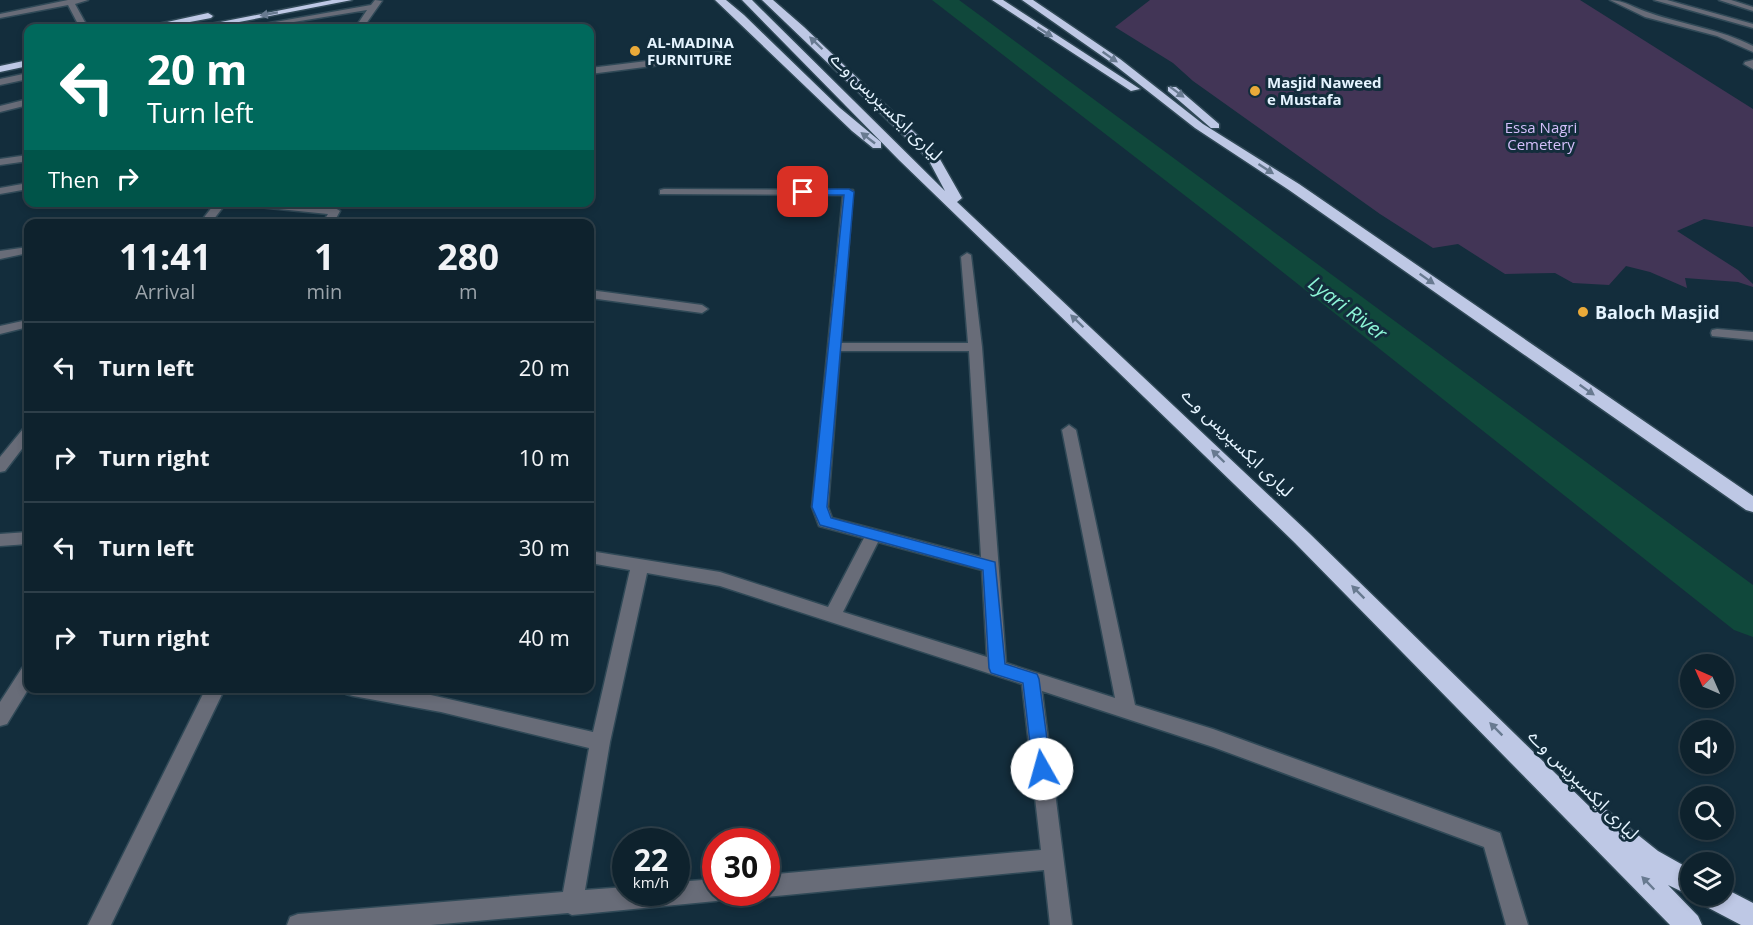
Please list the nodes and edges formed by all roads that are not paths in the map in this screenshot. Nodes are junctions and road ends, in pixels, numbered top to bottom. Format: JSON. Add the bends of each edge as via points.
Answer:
{"nodes":[{"id":1,"x":84,"y":0,"type":"edge"},
{"id":2,"x":289,"y":0,"type":"edge"},
{"id":3,"x":347,"y":0,"type":"edge"},
{"id":4,"x":720,"y":0,"type":"edge"},
{"id":5,"x":747,"y":0,"type":"edge"},
{"id":6,"x":767,"y":0,"type":"edge"},
{"id":7,"x":997,"y":0,"type":"edge"},
{"id":8,"x":1027,"y":0,"type":"edge"},
{"id":9,"x":1042,"y":0,"type":"edge"},
{"id":10,"x":1614,"y":0,"type":"edge"},
{"id":11,"x":1658,"y":0,"type":"edge"},
{"id":12,"x":1723,"y":0,"type":"edge"},
{"id":13,"x":72,"y":1,"type":"edge"},
{"id":14,"x":376,"y":4,"type":"edge"},
{"id":15,"x":1753,"y":9,"type":"edge"},
{"id":16,"x":0,"y":16,"type":"edge"},
{"id":17,"x":82,"y":24,"type":"dead end"},
{"id":18,"x":166,"y":24,"type":"edge"},
{"id":19,"x":217,"y":24,"type":"edge"},
{"id":20,"x":267,"y":24,"type":"edge"},
{"id":21,"x":362,"y":24,"type":"edge"},
{"id":22,"x":1753,"y":26,"type":"edge"},
{"id":23,"x":1753,"y":49,"type":"edge"},
{"id":24,"x":24,"y":53,"type":"edge"},
{"id":25,"x":1129,"y":55,"type":"dead end"},
{"id":26,"x":720,"y":56,"type":"dead end"},
{"id":27,"x":0,"y":58,"type":"edge"},
{"id":28,"x":24,"y":64,"type":"edge"},
{"id":29,"x":0,"y":69,"type":"edge"},
{"id":30,"x":594,"y":71,"type":"edge"},
{"id":31,"x":24,"y":77,"type":"edge"},
{"id":32,"x":1162,"y":81,"type":"dead end"},
{"id":33,"x":0,"y":82,"type":"edge"},
{"id":34,"x":24,"y":103,"type":"edge"},
{"id":35,"x":0,"y":109,"type":"edge"},
{"id":36,"x":1199,"y":126,"type":"junction"},
{"id":37,"x":1240,"y":151,"type":"junction"},
{"id":38,"x":24,"y":159,"type":"edge"},
{"id":39,"x":0,"y":162,"type":"edge"},
{"id":40,"x":24,"y":187,"type":"edge"},
{"id":41,"x":0,"y":191,"type":"edge"},
{"id":42,"x":664,"y":192,"type":"dead end"},
{"id":43,"x":218,"y":207,"type":"edge"},
{"id":44,"x":292,"y":207,"type":"edge"},
{"id":45,"x":964,"y":212,"type":"junction"},
{"id":46,"x":208,"y":219,"type":"edge"},
{"id":47,"x":330,"y":219,"type":"edge"},
{"id":48,"x":24,"y":251,"type":"edge"},
{"id":49,"x":0,"y":255,"type":"edge"},
{"id":50,"x":967,"y":257,"type":"dead end"},
{"id":51,"x":594,"y":295,"type":"edge"},
{"id":52,"x":702,"y":309,"type":"dead end"},
{"id":53,"x":24,"y":325,"type":"edge"},
{"id":54,"x":0,"y":330,"type":"edge"},
{"id":55,"x":1717,"y":333,"type":"dead end"},
{"id":56,"x":1753,"y":336,"type":"edge"},
{"id":57,"x":834,"y":347,"type":"junction"},
{"id":58,"x":975,"y":347,"type":"junction"},
{"id":59,"x":1069,"y":430,"type":"dead end"},
{"id":60,"x":24,"y":437,"type":"edge"},
{"id":61,"x":0,"y":467,"type":"edge"},
{"id":62,"x":1753,"y":505,"type":"edge"},
{"id":63,"x":874,"y":535,"type":"junction"},
{"id":64,"x":24,"y":538,"type":"edge"},
{"id":65,"x":0,"y":540,"type":"edge"},
{"id":66,"x":594,"y":558,"type":"edge"},
{"id":67,"x":640,"y":565,"type":"junction"},
{"id":68,"x":990,"y":566,"type":"junction"},
{"id":69,"x":833,"y":615,"type":"junction"},
{"id":70,"x":997,"y":668,"type":"junction"},
{"id":71,"x":1031,"y":679,"type":"junction"},
{"id":72,"x":24,"y":680,"type":"edge"},
{"id":73,"x":214,"y":693,"type":"edge"},
{"id":74,"x":380,"y":693,"type":"edge"},
{"id":75,"x":1127,"y":710,"type":"junction"},
{"id":76,"x":0,"y":718,"type":"edge"},
{"id":77,"x":600,"y":742,"type":"junction"},
{"id":78,"x":1538,"y":771,"type":"junction"},
{"id":79,"x":1053,"y":859,"type":"junction"},
{"id":80,"x":1680,"y":877,"type":"edge"},
{"id":81,"x":780,"y":885,"type":"edge"},
{"id":82,"x":702,"y":891,"type":"edge"},
{"id":83,"x":572,"y":904,"type":"junction"},
{"id":84,"x":1733,"y":906,"type":"edge"},
{"id":85,"x":1753,"y":916,"type":"edge"},
{"id":86,"x":99,"y":925,"type":"edge"},
{"id":87,"x":298,"y":925,"type":"edge"},
{"id":88,"x":1061,"y":925,"type":"edge"},
{"id":89,"x":1517,"y":925,"type":"edge"},
{"id":90,"x":1689,"y":925,"type":"edge"}],
"edges":[{"from":1,"to":13,"type":"street"},
{"from":2,"to":18,"type":"highway"},
{"from":3,"to":19,"type":"highway","one_way":true},
{"from":45,"to":4,"type":"highway","one_way":true,"via":[[844,120]]},
{"from":5,"to":45,"type":"highway","name":"لیاری ایکسپریس وے","via":[[858,113]]},
{"from":45,"to":6,"type":"highway","one_way":true,"via":[[933,157]]},
{"from":7,"to":36,"type":"highway","one_way":true,"via":[[1154,102]]},
{"from":8,"to":36,"type":"highway","one_way":true,"via":[[1116,61]]},
{"from":9,"to":25,"type":"highway"},
{"from":10,"to":23,"type":"street","via":[[1632,10]]},
{"from":11,"to":22,"type":"street"},
{"from":12,"to":15,"type":"street"},
{"from":13,"to":16,"type":"street"},
{"from":13,"to":17,"type":"street"},
{"from":14,"to":20,"type":"street"},
{"from":14,"to":21,"type":"street"},
{"from":24,"to":27,"type":"highway"},
{"from":26,"to":30,"type":"street"},
{"from":28,"to":29,"type":"highway"},
{"from":31,"to":33,"type":"street"},
{"from":32,"to":37,"type":"highway","one_way":true,"via":[[1196,107]]},
{"from":34,"to":35,"type":"street"},
{"from":36,"to":37,"type":"highway"},
{"from":37,"to":62,"type":"highway","one_way":true},
{"from":38,"to":39,"type":"street"},
{"from":40,"to":41,"type":"street"},
{"from":42,"to":57,"type":"street","via":[[849,192]]},
{"from":43,"to":46,"type":"street"},
{"from":44,"to":47,"type":"street","via":[[335,211]]},
{"from":78,"to":45,"type":"highway","name":"لیاری ایکسپریس وے","one_way":true},
{"from":48,"to":49,"type":"street"},
{"from":50,"to":58,"type":"street"},
{"from":51,"to":52,"type":"street"},
{"from":53,"to":54,"type":"street"},
{"from":55,"to":56,"type":"street"},
{"from":57,"to":58,"type":"street"},
{"from":57,"to":63,"type":"street","via":[[820,507],[825,522]]},
{"from":58,"to":68,"type":"street"},
{"from":59,"to":75,"type":"street"},
{"from":60,"to":61,"type":"street"},
{"from":63,"to":68,"type":"street"},
{"from":63,"to":69,"type":"street"},
{"from":64,"to":65,"type":"street"},
{"from":66,"to":67,"type":"street"},
{"from":67,"to":69,"type":"street","via":[[720,579]]},
{"from":67,"to":77,"type":"street"},
{"from":68,"to":70,"type":"street"},
{"from":69,"to":70,"type":"street"},
{"from":70,"to":71,"type":"street"},
{"from":71,"to":75,"type":"street"},
{"from":71,"to":79,"type":"street"},
{"from":72,"to":76,"type":"street"},
{"from":73,"to":86,"type":"street"},
{"from":74,"to":77,"type":"street"},
{"from":75,"to":89,"type":"street","via":[[1493,840]]},
{"from":77,"to":83,"type":"street"},
{"from":78,"to":80,"type":"highway","via":[[1649,860]]},
{"from":90,"to":78,"type":"highway","name":"لیاری ایکسپریس وے","one_way":true},
{"from":79,"to":81,"type":"street"},
{"from":79,"to":88,"type":"street"},
{"from":82,"to":83,"type":"street"},
{"from":83,"to":87,"type":"street"},
{"from":84,"to":85,"type":"highway"}]}
